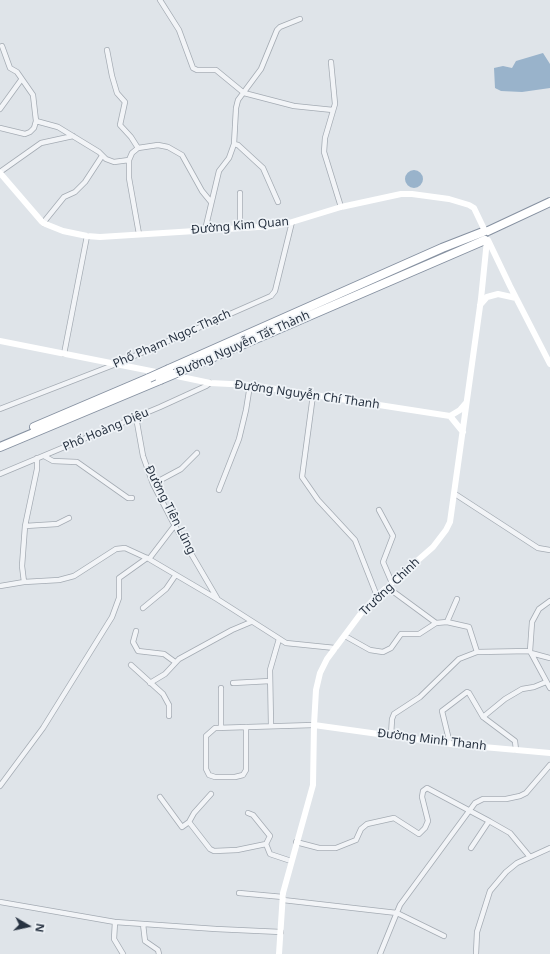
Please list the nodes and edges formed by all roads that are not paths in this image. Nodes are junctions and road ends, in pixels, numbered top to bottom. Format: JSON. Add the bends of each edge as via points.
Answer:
{"nodes":[{"id":1,"x":160,"y":0,"type":"edge"},
{"id":2,"x":300,"y":19,"type":"dead end"},
{"id":3,"x":2,"y":46,"type":"dead end"},
{"id":4,"x":107,"y":50,"type":"dead end"},
{"id":5,"x":331,"y":62,"type":"dead end"},
{"id":6,"x":21,"y":80,"type":"junction"},
{"id":7,"x":244,"y":93,"type":"junction"},
{"id":8,"x":0,"y":109,"type":"edge"},
{"id":9,"x":333,"y":110,"type":"junction"},
{"id":10,"x":36,"y":121,"type":"junction"},
{"id":11,"x":0,"y":128,"type":"edge"},
{"id":12,"x":73,"y":136,"type":"junction"},
{"id":13,"x":234,"y":144,"type":"junction"},
{"id":14,"x":138,"y":148,"type":"junction"},
{"id":15,"x":102,"y":156,"type":"junction"},
{"id":16,"x":129,"y":160,"type":"junction"},
{"id":17,"x":0,"y":172,"type":"edge"},
{"id":18,"x":240,"y":193,"type":"dead end"},
{"id":19,"x":210,"y":202,"type":"junction"},
{"id":20,"x":278,"y":202,"type":"dead end"},
{"id":21,"x":550,"y":202,"type":"edge"},
{"id":22,"x":341,"y":207,"type":"junction"},
{"id":23,"x":292,"y":222,"type":"junction"},
{"id":24,"x":43,"y":223,"type":"junction"},
{"id":25,"x":240,"y":228,"type":"junction"},
{"id":26,"x":205,"y":230,"type":"junction"},
{"id":27,"x":139,"y":234,"type":"junction"},
{"id":28,"x":87,"y":236,"type":"junction"},
{"id":29,"x":486,"y":236,"type":"junction"},
{"id":30,"x":516,"y":298,"type":"junction"},
{"id":31,"x":480,"y":305,"type":"junction"},
{"id":32,"x":0,"y":341,"type":"edge"},
{"id":33,"x":64,"y":354,"type":"junction"},
{"id":34,"x":548,"y":356,"type":"edge"},
{"id":35,"x":116,"y":364,"type":"junction"},
{"id":36,"x":550,"y":364,"type":"edge"},
{"id":37,"x":210,"y":382,"type":"junction"},
{"id":38,"x":250,"y":385,"type":"junction"},
{"id":39,"x":313,"y":396,"type":"junction"},
{"id":40,"x":467,"y":401,"type":"junction"},
{"id":41,"x":0,"y":410,"type":"edge"},
{"id":42,"x":450,"y":416,"type":"junction"},
{"id":43,"x":136,"y":417,"type":"junction"},
{"id":44,"x":463,"y":432,"type":"junction"},
{"id":45,"x":0,"y":441,"type":"edge"},
{"id":46,"x":0,"y":447,"type":"edge"},
{"id":47,"x":197,"y":452,"type":"dead end"},
{"id":48,"x":44,"y":456,"type":"junction"},
{"id":49,"x":37,"y":458,"type":"junction"},
{"id":50,"x":0,"y":474,"type":"edge"},
{"id":51,"x":153,"y":484,"type":"junction"},
{"id":52,"x":219,"y":490,"type":"dead end"},
{"id":53,"x":455,"y":494,"type":"junction"},
{"id":54,"x":132,"y":498,"type":"dead end"},
{"id":55,"x":380,"y":510,"type":"dead end"},
{"id":56,"x":69,"y":518,"type":"dead end"},
{"id":57,"x":175,"y":525,"type":"junction"},
{"id":58,"x":25,"y":526,"type":"junction"},
{"id":59,"x":550,"y":550,"type":"edge"},
{"id":60,"x":148,"y":559,"type":"junction"},
{"id":61,"x":176,"y":576,"type":"junction"},
{"id":62,"x":24,"y":582,"type":"junction"},
{"id":63,"x":390,"y":585,"type":"junction"},
{"id":64,"x":0,"y":586,"type":"edge"},
{"id":65,"x":377,"y":596,"type":"junction"},
{"id":66,"x":217,"y":599,"type":"junction"},
{"id":67,"x":457,"y":599,"type":"dead end"},
{"id":68,"x":550,"y":601,"type":"edge"},
{"id":69,"x":143,"y":608,"type":"dead end"},
{"id":70,"x":251,"y":622,"type":"junction"},
{"id":71,"x":447,"y":622,"type":"junction"},
{"id":72,"x":436,"y":623,"type":"junction"},
{"id":73,"x":136,"y":631,"type":"dead end"},
{"id":74,"x":345,"y":636,"type":"junction"},
{"id":75,"x":279,"y":639,"type":"junction"},
{"id":76,"x":335,"y":648,"type":"junction"},
{"id":77,"x":478,"y":652,"type":"junction"},
{"id":78,"x":530,"y":652,"type":"junction"},
{"id":79,"x":550,"y":658,"type":"edge"},
{"id":80,"x":176,"y":662,"type":"junction"},
{"id":81,"x":131,"y":665,"type":"dead end"},
{"id":82,"x":270,"y":681,"type":"junction"},
{"id":83,"x":150,"y":682,"type":"junction"},
{"id":84,"x":546,"y":682,"type":"junction"},
{"id":85,"x":233,"y":683,"type":"dead end"},
{"id":86,"x":221,"y":688,"type":"dead end"},
{"id":87,"x":550,"y":688,"type":"edge"},
{"id":88,"x":169,"y":716,"type":"dead end"},
{"id":89,"x":483,"y":717,"type":"junction"},
{"id":90,"x":314,"y":725,"type":"junction"},
{"id":91,"x":271,"y":726,"type":"junction"},
{"id":92,"x":246,"y":727,"type":"junction"},
{"id":93,"x":221,"y":728,"type":"junction"},
{"id":94,"x":391,"y":735,"type":"junction"},
{"id":95,"x":450,"y":744,"type":"junction"},
{"id":96,"x":516,"y":750,"type":"junction"},
{"id":97,"x":550,"y":753,"type":"edge"},
{"id":98,"x":550,"y":765,"type":"edge"},
{"id":99,"x":0,"y":786,"type":"edge"},
{"id":100,"x":211,"y":794,"type":"dead end"},
{"id":101,"x":160,"y":797,"type":"dead end"},
{"id":102,"x":469,"y":810,"type":"junction"},
{"id":103,"x":248,"y":813,"type":"dead end"},
{"id":104,"x":489,"y":821,"type":"junction"},
{"id":105,"x":189,"y":822,"type":"junction"},
{"id":106,"x":296,"y":842,"type":"junction"},
{"id":107,"x":266,"y":844,"type":"junction"},
{"id":108,"x":471,"y":848,"type":"dead end"},
{"id":109,"x":550,"y":848,"type":"edge"},
{"id":110,"x":530,"y":857,"type":"junction"},
{"id":111,"x":291,"y":861,"type":"junction"},
{"id":112,"x":239,"y":893,"type":"dead end"},
{"id":113,"x":283,"y":899,"type":"junction"},
{"id":114,"x":0,"y":902,"type":"edge"},
{"id":115,"x":397,"y":913,"type":"junction"},
{"id":116,"x":115,"y":922,"type":"junction"},
{"id":117,"x":143,"y":924,"type":"junction"},
{"id":118,"x":281,"y":932,"type":"junction"},
{"id":119,"x":444,"y":936,"type":"dead end"},
{"id":120,"x":123,"y":954,"type":"edge"},
{"id":121,"x":159,"y":954,"type":"edge"},
{"id":122,"x":279,"y":954,"type":"edge"},
{"id":123,"x":380,"y":954,"type":"edge"},
{"id":124,"x":476,"y":954,"type":"edge"}],
"edges":[{"from":1,"to":7,"type":"street","via":[[179,30],[193,68],[216,70]]},
{"from":2,"to":7,"type":"street","via":[[277,30],[261,69]]},
{"from":3,"to":6,"type":"street","via":[[8,66],[17,72]]},
{"from":4,"to":14,"type":"street","via":[[117,93],[125,102],[120,125],[132,137]]},
{"from":5,"to":9,"type":"street","via":[[335,96]]},
{"from":6,"to":8,"type":"street"},
{"from":6,"to":10,"type":"street","via":[[34,98]]},
{"from":7,"to":9,"type":"street","via":[[294,106]]},
{"from":7,"to":13,"type":"street","via":[[237,104]]},
{"from":9,"to":22,"type":"street","via":[[324,152]]},
{"from":10,"to":11,"type":"street","via":[[34,128],[25,134]]},
{"from":10,"to":12,"type":"street","via":[[54,125]]},
{"from":12,"to":15,"type":"street"},
{"from":12,"to":17,"type":"street","via":[[38,144]]},
{"from":13,"to":19,"type":"street","via":[[229,158],[219,171]]},
{"from":13,"to":20,"type":"street","via":[[263,168]]},
{"from":14,"to":16,"type":"street"},
{"from":14,"to":19,"type":"street","via":[[158,145],[182,155]]},
{"from":15,"to":16,"type":"street","via":[[114,162]]},
{"from":15,"to":24,"type":"street","via":[[85,182],[75,192],[64,197]]},
{"from":16,"to":27,"type":"street","via":[[129,185]]},
{"from":17,"to":24,"type":"main road","name":"Đường Kim Quan"},
{"from":18,"to":25,"type":"street"},
{"from":19,"to":26,"type":"street"},
{"from":21,"to":29,"type":"highway"},
{"from":22,"to":23,"type":"main road","name":"Đường Kim Quan"},
{"from":22,"to":29,"type":"main road","name":"Đường Kim Quan","via":[[401,194],[432,196],[472,206]]},
{"from":23,"to":25,"type":"main road","name":"Đường Kim Quan"},
{"from":23,"to":35,"type":"street","name":"Phố Phạm Ngọc Thạch","via":[[275,291],[271,296]]},
{"from":24,"to":28,"type":"main road","name":"Đường Kim Quan","via":[[63,231]]},
{"from":25,"to":26,"type":"main road","name":"Đường Kim Quan"},
{"from":26,"to":27,"type":"main road","name":"Đường Kim Quan"},
{"from":27,"to":28,"type":"main road","name":"Đường Kim Quan"},
{"from":28,"to":33,"type":"street"},
{"from":29,"to":30,"type":"main road","name":"Đường Kim Quan"},
{"from":29,"to":31,"type":"main road","name":"Trường Chinh"},
{"from":29,"to":45,"type":"highway","name":"Đường Nguyễn Tất Thành","bridge":true,"via":[[442,248]]},
{"from":29,"to":46,"type":"highway","name":"Đường Nguyễn Tất Thành","bridge":true,"via":[[180,372]]},
{"from":30,"to":31,"type":"main road","via":[[498,294],[487,298]]},
{"from":30,"to":34,"type":"main road","name":"Đường Kim Quan"},
{"from":31,"to":40,"type":"main road","name":"Trường Chinh"},
{"from":32,"to":33,"type":"main road","name":"Đường Nguyễn Chí Thanh"},
{"from":33,"to":35,"type":"main road","name":"Đường Nguyễn Chí Thanh"},
{"from":34,"to":36,"type":"main road","name":"Đường Kim Quan"},
{"from":35,"to":37,"type":"main road","name":"Đường Nguyễn Chí Thanh"},
{"from":35,"to":41,"type":"street","name":"Phố Phạm Ngọc Thạch"},
{"from":37,"to":38,"type":"main road","name":"Đường Nguyễn Chí Thanh"},
{"from":37,"to":43,"type":"street","name":"Phố Hoàng Diệu"},
{"from":38,"to":39,"type":"main road","name":"Đường Nguyễn Chí Thanh"},
{"from":38,"to":52,"type":"street","via":[[238,439]]},
{"from":39,"to":42,"type":"main road","name":"Đường Nguyễn Chí Thanh"},
{"from":39,"to":65,"type":"street","via":[[302,477],[318,500],[355,540]]},
{"from":40,"to":42,"type":"main road","via":[[460,410]]},
{"from":40,"to":44,"type":"main road","name":"Trường Chinh"},
{"from":42,"to":44,"type":"main road"},
{"from":43,"to":48,"type":"street","name":"Phố Hoàng Diệu"},
{"from":43,"to":51,"type":"street","name":"Đường Tiên Lũng","via":[[143,456]]},
{"from":44,"to":53,"type":"main road","name":"Trường Chinh"},
{"from":47,"to":51,"type":"street","via":[[181,469]]},
{"from":48,"to":49,"type":"street","name":"Phố Hoàng Diệu"},
{"from":48,"to":54,"type":"street","via":[[53,461],[77,462],[128,498]]},
{"from":49,"to":50,"type":"street","name":"Phố Hoàng Diệu"},
{"from":49,"to":58,"type":"street"},
{"from":51,"to":57,"type":"street","name":"Đường Tiên Lũng"},
{"from":53,"to":59,"type":"street","via":[[538,548]]},
{"from":53,"to":63,"type":"main road","name":"Trường Chinh","via":[[446,530],[433,547]]},
{"from":55,"to":63,"type":"street","via":[[393,536],[383,562]]},
{"from":56,"to":58,"type":"street","via":[[57,524]]},
{"from":57,"to":60,"type":"street"},
{"from":57,"to":66,"type":"street","name":"Đường Tiên Lũng"},
{"from":58,"to":62,"type":"street","via":[[22,566]]},
{"from":60,"to":61,"type":"street"},
{"from":60,"to":62,"type":"street","via":[[121,548],[74,576],[59,580]]},
{"from":60,"to":99,"type":"street","via":[[119,578],[119,598],[112,617],[43,728]]},
{"from":61,"to":66,"type":"street"},
{"from":61,"to":69,"type":"street","via":[[166,589]]},
{"from":62,"to":64,"type":"street"},
{"from":63,"to":65,"type":"main road","name":"Trường Chinh"},
{"from":63,"to":72,"type":"street"},
{"from":65,"to":74,"type":"main road","name":"Trường Chinh"},
{"from":66,"to":70,"type":"street"},
{"from":67,"to":71,"type":"street"},
{"from":68,"to":78,"type":"street","via":[[539,609],[532,622]]},
{"from":70,"to":75,"type":"street"},
{"from":70,"to":80,"type":"street"},
{"from":71,"to":72,"type":"street"},
{"from":71,"to":77,"type":"street","via":[[469,627]]},
{"from":72,"to":74,"type":"street","via":[[418,634],[401,634],[391,648],[384,652],[370,650]]},
{"from":73,"to":80,"type":"street","via":[[133,642],[138,651],[164,654]]},
{"from":74,"to":76,"type":"main road","name":"Trường Chinh"},
{"from":75,"to":76,"type":"street","via":[[286,643]]},
{"from":75,"to":82,"type":"street","via":[[272,662]]},
{"from":76,"to":90,"type":"main road","name":"Trường Chinh","via":[[320,673],[316,690]]},
{"from":77,"to":78,"type":"street"},
{"from":77,"to":94,"type":"street","via":[[456,661],[420,697],[394,714]]},
{"from":78,"to":79,"type":"street"},
{"from":78,"to":84,"type":"street"},
{"from":80,"to":83,"type":"street","via":[[166,674]]},
{"from":81,"to":83,"type":"street"},
{"from":82,"to":85,"type":"street"},
{"from":82,"to":91,"type":"street"},
{"from":83,"to":88,"type":"street","via":[[167,699]]},
{"from":84,"to":87,"type":"street"},
{"from":84,"to":89,"type":"street","via":[[522,689]]},
{"from":86,"to":93,"type":"street"},
{"from":89,"to":95,"type":"street","via":[[468,692],[443,709]]},
{"from":89,"to":96,"type":"street","via":[[515,741]]},
{"from":90,"to":91,"type":"street"},
{"from":90,"to":94,"type":"main road","name":"Đường Minh Thanh"},
{"from":90,"to":106,"type":"main road","name":"Trường Chinh","via":[[313,785]]},
{"from":91,"to":92,"type":"street"},
{"from":92,"to":93,"type":"street"},
{"from":92,"to":93,"type":"street","via":[[246,770],[243,775],[213,777],[207,772],[206,736],[215,728]]},
{"from":94,"to":95,"type":"main road","name":"Đường Minh Thanh"},
{"from":95,"to":96,"type":"main road","name":"Đường Minh Thanh"},
{"from":96,"to":97,"type":"main road","name":"Đường Minh Thanh"},
{"from":98,"to":102,"type":"street","via":[[520,796],[510,799],[478,800]]},
{"from":100,"to":105,"type":"street"},
{"from":101,"to":105,"type":"street","via":[[181,827]]},
{"from":102,"to":104,"type":"street"},
{"from":102,"to":106,"type":"street","via":[[427,788],[423,791],[422,797],[428,821],[419,834],[394,818],[367,824],[361,829],[356,840],[340,847],[319,848]]},
{"from":102,"to":115,"type":"street"},
{"from":103,"to":107,"type":"street","via":[[253,815],[270,836]]},
{"from":104,"to":108,"type":"street"},
{"from":104,"to":110,"type":"street","via":[[510,833]]},
{"from":105,"to":107,"type":"street","via":[[214,851],[237,850]]},
{"from":106,"to":111,"type":"main road","name":"Trường Chinh"},
{"from":107,"to":111,"type":"street","via":[[270,854]]},
{"from":109,"to":110,"type":"street"},
{"from":110,"to":124,"type":"street","via":[[506,872],[490,891],[477,932]]},
{"from":111,"to":113,"type":"main road","name":"Trường Chinh"},
{"from":112,"to":113,"type":"street"},
{"from":113,"to":115,"type":"street"},
{"from":113,"to":118,"type":"main road","name":"Trường Chinh"},
{"from":114,"to":116,"type":"street"},
{"from":115,"to":119,"type":"street"},
{"from":115,"to":123,"type":"street"},
{"from":116,"to":117,"type":"street"},
{"from":116,"to":120,"type":"street","via":[[114,939]]},
{"from":117,"to":118,"type":"street"},
{"from":117,"to":121,"type":"street","via":[[145,942],[158,950]]},
{"from":118,"to":122,"type":"main road","name":"Trường Chinh"}]}
